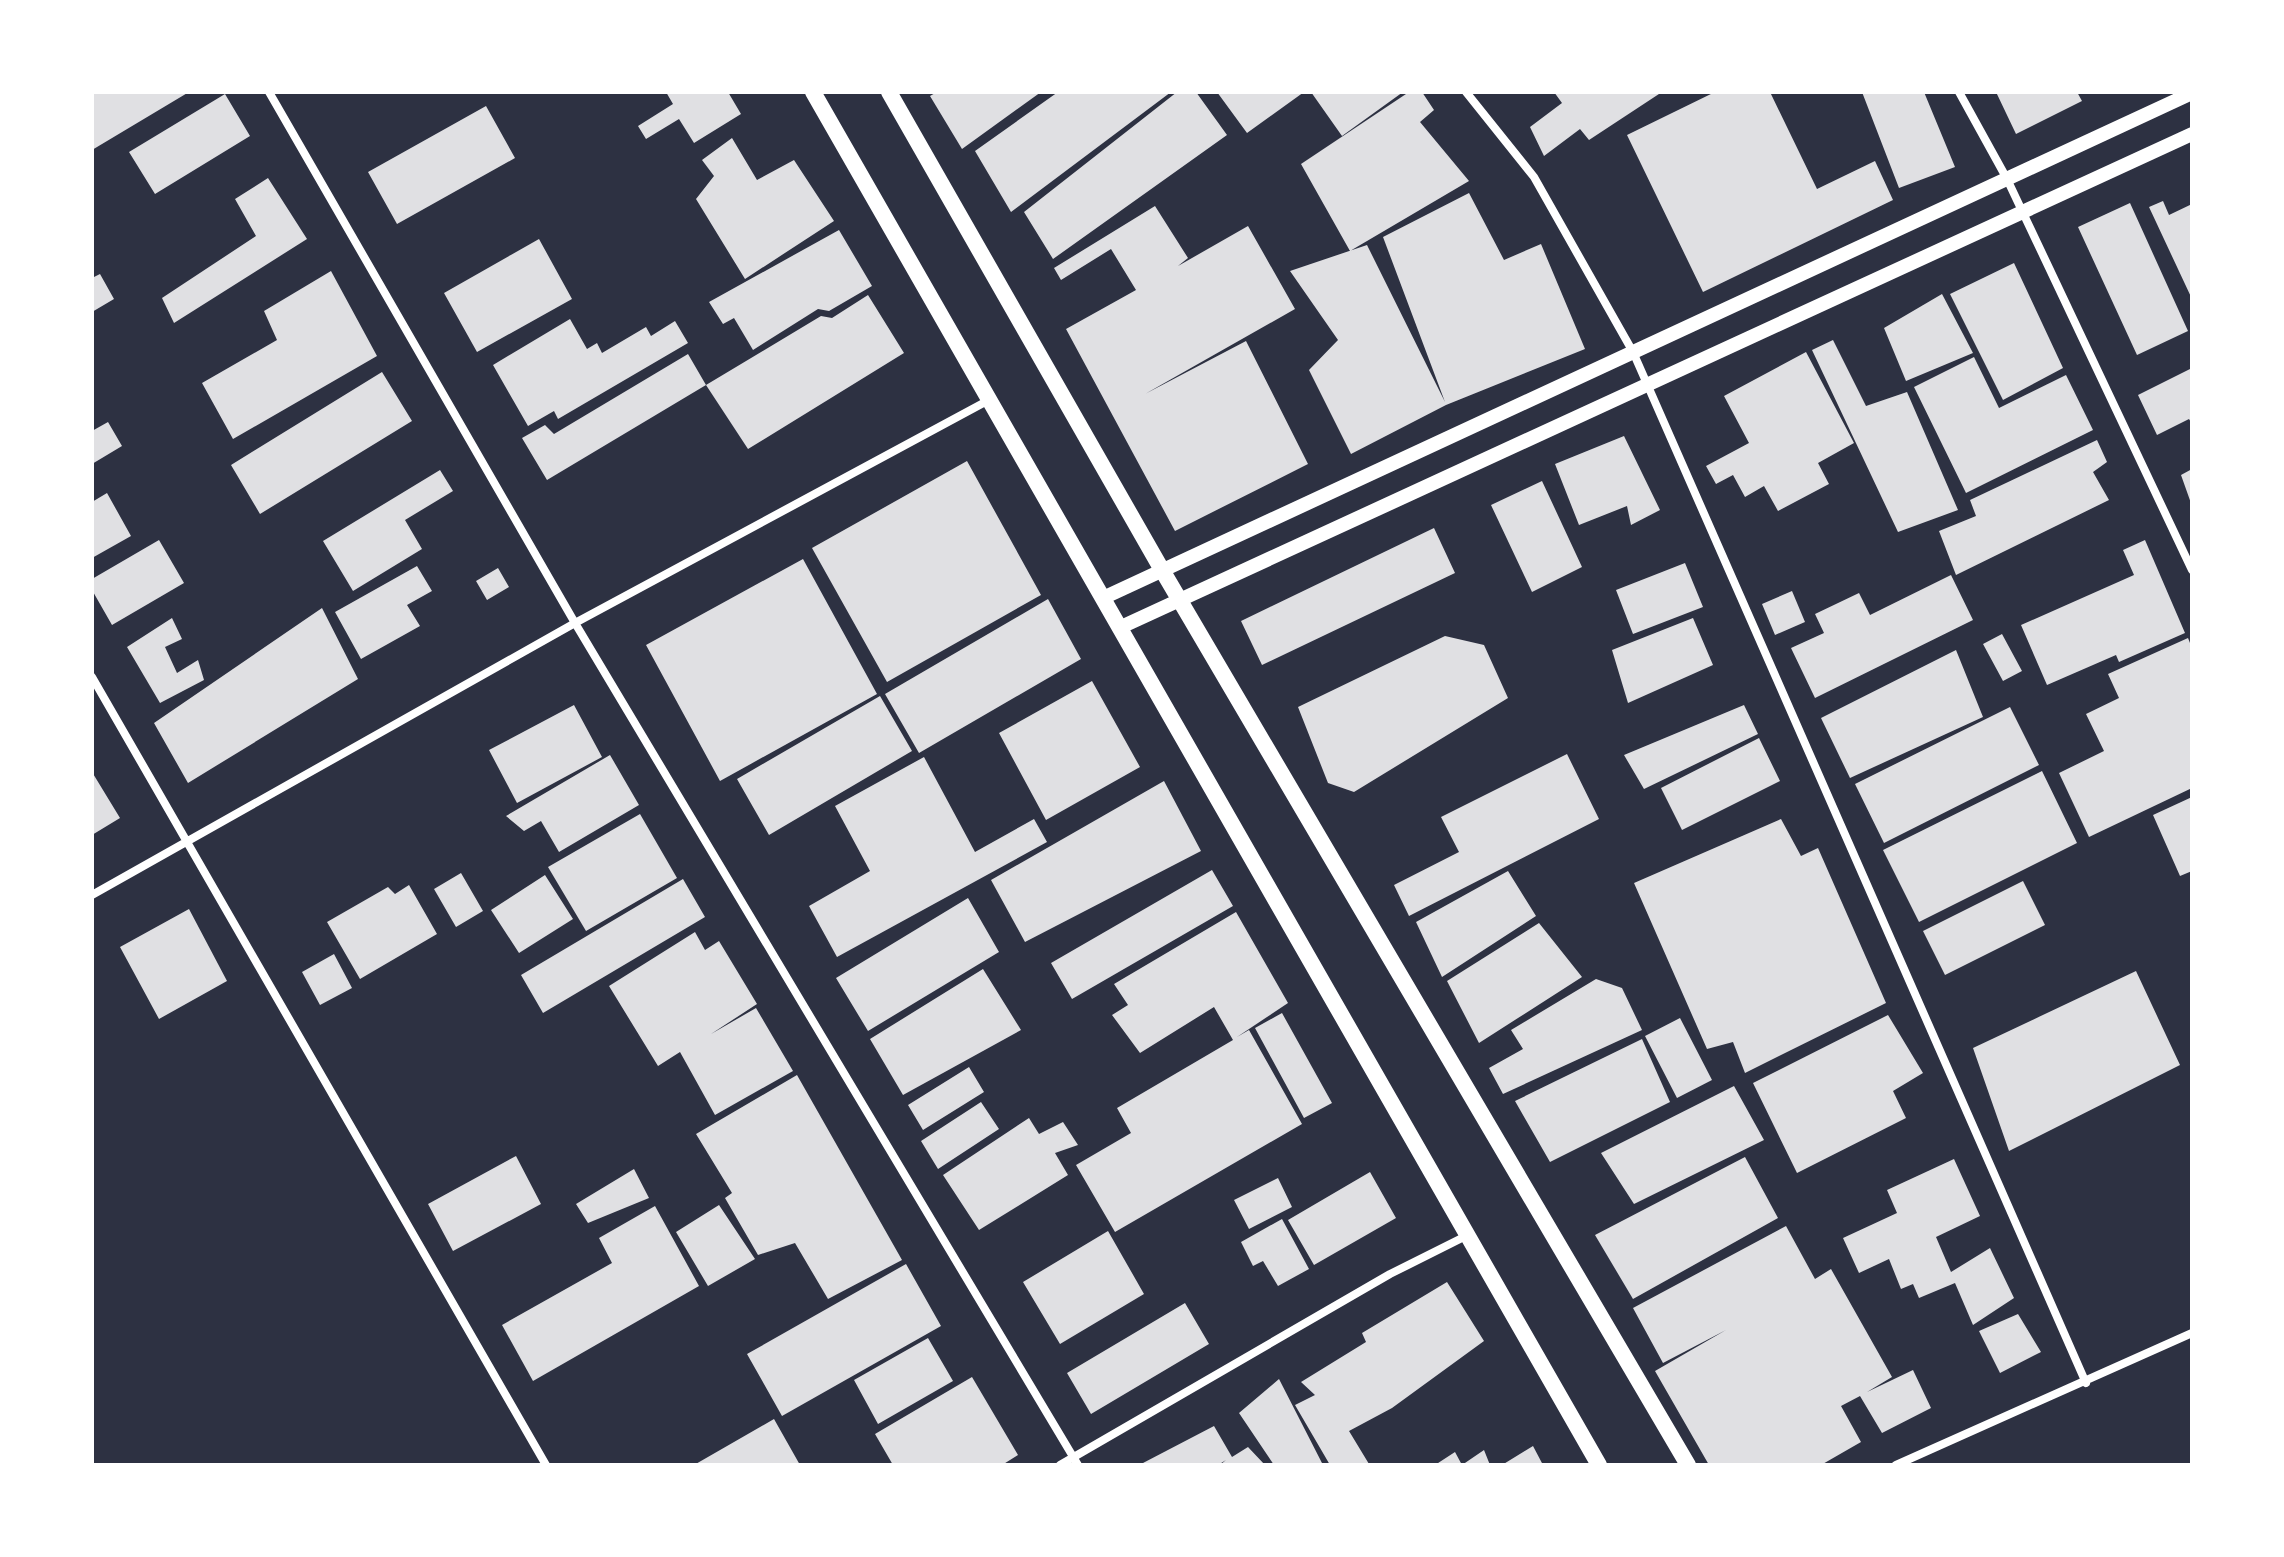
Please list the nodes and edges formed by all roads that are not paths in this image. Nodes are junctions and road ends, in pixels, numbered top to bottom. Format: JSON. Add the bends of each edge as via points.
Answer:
{"nodes":[{"id":1,"x":269,"y":92,"type":"edge"},
{"id":2,"x":813,"y":92,"type":"edge"},
{"id":3,"x":889,"y":92,"type":"edge"},
{"id":4,"x":1466,"y":92,"type":"edge"},
{"id":5,"x":1959,"y":92,"type":"edge"},
{"id":6,"x":2192,"y":93,"type":"edge"},
{"id":7,"x":2192,"y":134,"type":"edge"},
{"id":8,"x":2007,"y":179,"type":"junction"},
{"id":9,"x":2023,"y":212,"type":"junction"},
{"id":10,"x":1633,"y":352,"type":"junction"},
{"id":11,"x":1647,"y":385,"type":"junction"},
{"id":12,"x":989,"y":400,"type":"junction"},
{"id":13,"x":1162,"y":570,"type":"junction"},
{"id":14,"x":2192,"y":570,"type":"edge"},
{"id":15,"x":1105,"y":597,"type":"junction"},
{"id":16,"x":1179,"y":600,"type":"junction"},
{"id":17,"x":575,"y":623,"type":"junction"},
{"id":18,"x":1121,"y":627,"type":"junction"},
{"id":19,"x":92,"y":677,"type":"edge"},
{"id":20,"x":187,"y":841,"type":"junction"},
{"id":21,"x":92,"y":895,"type":"edge"},
{"id":22,"x":1466,"y":1236,"type":"junction"},
{"id":23,"x":2192,"y":1333,"type":"edge"},
{"id":24,"x":2086,"y":1383,"type":"junction"},
{"id":25,"x":1076,"y":1461,"type":"edge"},
{"id":26,"x":546,"y":1465,"type":"edge"},
{"id":27,"x":1060,"y":1465,"type":"edge"},
{"id":28,"x":1599,"y":1465,"type":"edge"},
{"id":29,"x":1688,"y":1465,"type":"edge"},
{"id":30,"x":1896,"y":1465,"type":"edge"}],
"edges":[{"from":1,"to":17,"type":"street"},
{"from":2,"to":12,"type":"main road"},
{"from":3,"to":13,"type":"main road"},
{"from":4,"to":10,"type":"street","via":[[1534,177]]},
{"from":5,"to":8,"type":"street"},
{"from":6,"to":8,"type":"street"},
{"from":7,"to":9,"type":"street"},
{"from":8,"to":9,"type":"street"},
{"from":8,"to":10,"type":"street"},
{"from":9,"to":11,"type":"street"},
{"from":9,"to":14,"type":"street"},
{"from":10,"to":11,"type":"street"},
{"from":10,"to":13,"type":"street"},
{"from":11,"to":16,"type":"street"},
{"from":11,"to":24,"type":"street"},
{"from":12,"to":15,"type":"main road"},
{"from":12,"to":17,"type":"street"},
{"from":13,"to":15,"type":"street"},
{"from":13,"to":16,"type":"main road"},
{"from":15,"to":18,"type":"main road"},
{"from":16,"to":18,"type":"street"},
{"from":16,"to":29,"type":"main road"},
{"from":17,"to":20,"type":"street"},
{"from":17,"to":25,"type":"street"},
{"from":18,"to":22,"type":"main road"},
{"from":19,"to":20,"type":"street"},
{"from":20,"to":21,"type":"street"},
{"from":20,"to":26,"type":"street"},
{"from":22,"to":25,"type":"street","via":[[1390,1274]]},
{"from":22,"to":28,"type":"main road"},
{"from":23,"to":24,"type":"street"},
{"from":24,"to":30,"type":"street"},
{"from":25,"to":27,"type":"street"}]}
